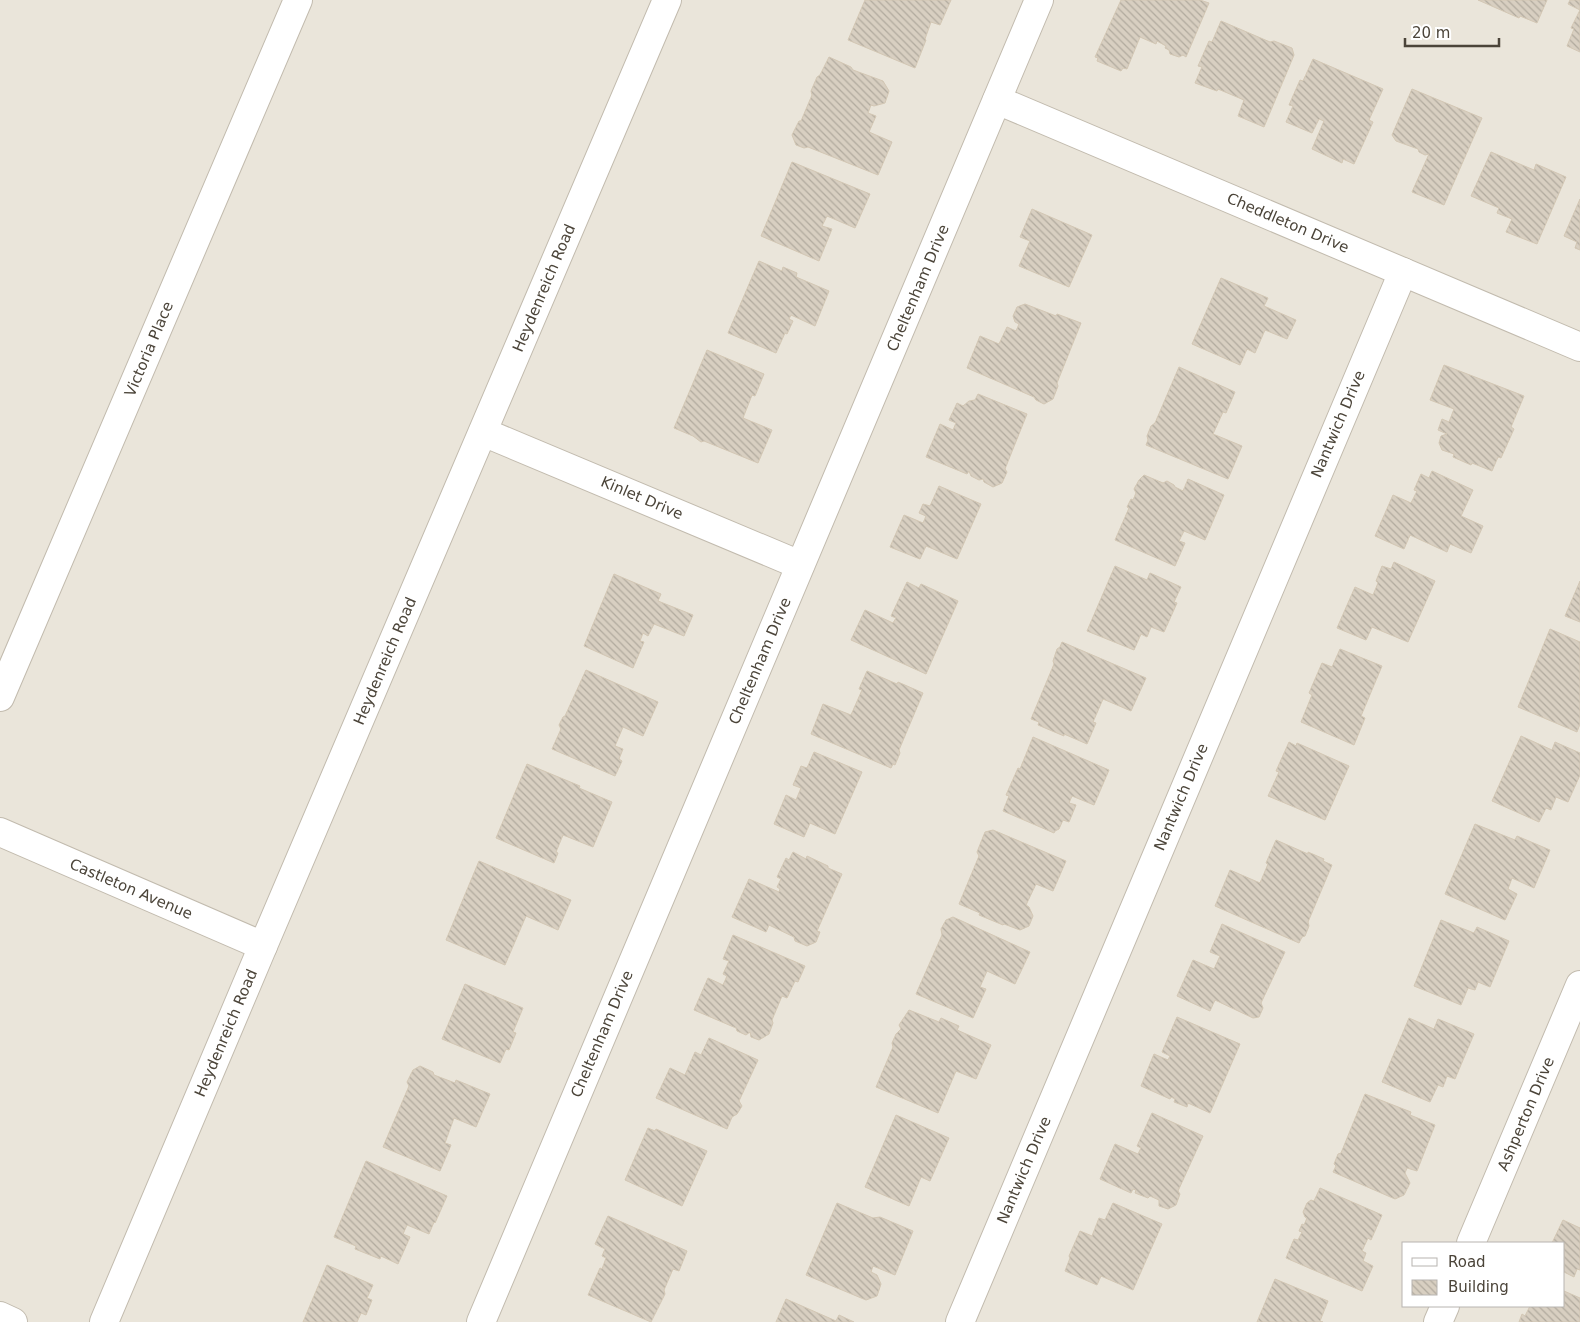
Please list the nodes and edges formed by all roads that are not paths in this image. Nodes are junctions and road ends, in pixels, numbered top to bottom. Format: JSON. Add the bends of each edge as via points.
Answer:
{"nodes":[{"id":1,"x":298,"y":0,"type":"edge"},
{"id":2,"x":667,"y":0,"type":"edge"},
{"id":3,"x":1039,"y":0,"type":"edge"},
{"id":4,"x":997,"y":100,"type":"junction"},
{"id":5,"x":1402,"y":272,"type":"junction"},
{"id":6,"x":1580,"y":346,"type":"edge"},
{"id":7,"x":483,"y":432,"type":"junction"},
{"id":8,"x":800,"y":565,"type":"junction"},
{"id":9,"x":0,"y":697,"type":"edge"},
{"id":10,"x":0,"y":832,"type":"edge"},
{"id":11,"x":263,"y":946,"type":"junction"},
{"id":12,"x":1580,"y":985,"type":"edge"},
{"id":13,"x":1471,"y":1242,"type":"edge"},
{"id":14,"x":1445,"y":1307,"type":"edge"},
{"id":15,"x":0,"y":1316,"type":"edge"},
{"id":16,"x":13,"y":1322,"type":"edge"},
{"id":17,"x":104,"y":1322,"type":"edge"},
{"id":18,"x":481,"y":1322,"type":"edge"},
{"id":19,"x":960,"y":1322,"type":"edge"},
{"id":20,"x":1438,"y":1322,"type":"edge"}],
"edges":[{"from":1,"to":9,"type":"street","name":"Victoria Place"},
{"from":2,"to":7,"type":"street","name":"Heydenreich Road"},
{"from":3,"to":4,"type":"street","name":"Cheltenham Drive"},
{"from":4,"to":5,"type":"street","name":"Cheddleton Drive"},
{"from":4,"to":8,"type":"street","name":"Cheltenham Drive"},
{"from":5,"to":6,"type":"street","name":"Cheddleton Drive"},
{"from":5,"to":19,"type":"street","name":"Nantwich Drive"},
{"from":7,"to":8,"type":"street","name":"Kinlet Drive"},
{"from":7,"to":11,"type":"street","name":"Heydenreich Road"},
{"from":8,"to":18,"type":"street","name":"Cheltenham Drive"},
{"from":10,"to":11,"type":"street","name":"Castleton Avenue"},
{"from":11,"to":17,"type":"street","name":"Heydenreich Road"},
{"from":12,"to":13,"type":"street","name":"Ashperton Drive"},
{"from":14,"to":20,"type":"street"},
{"from":15,"to":16,"type":"street"}]}
